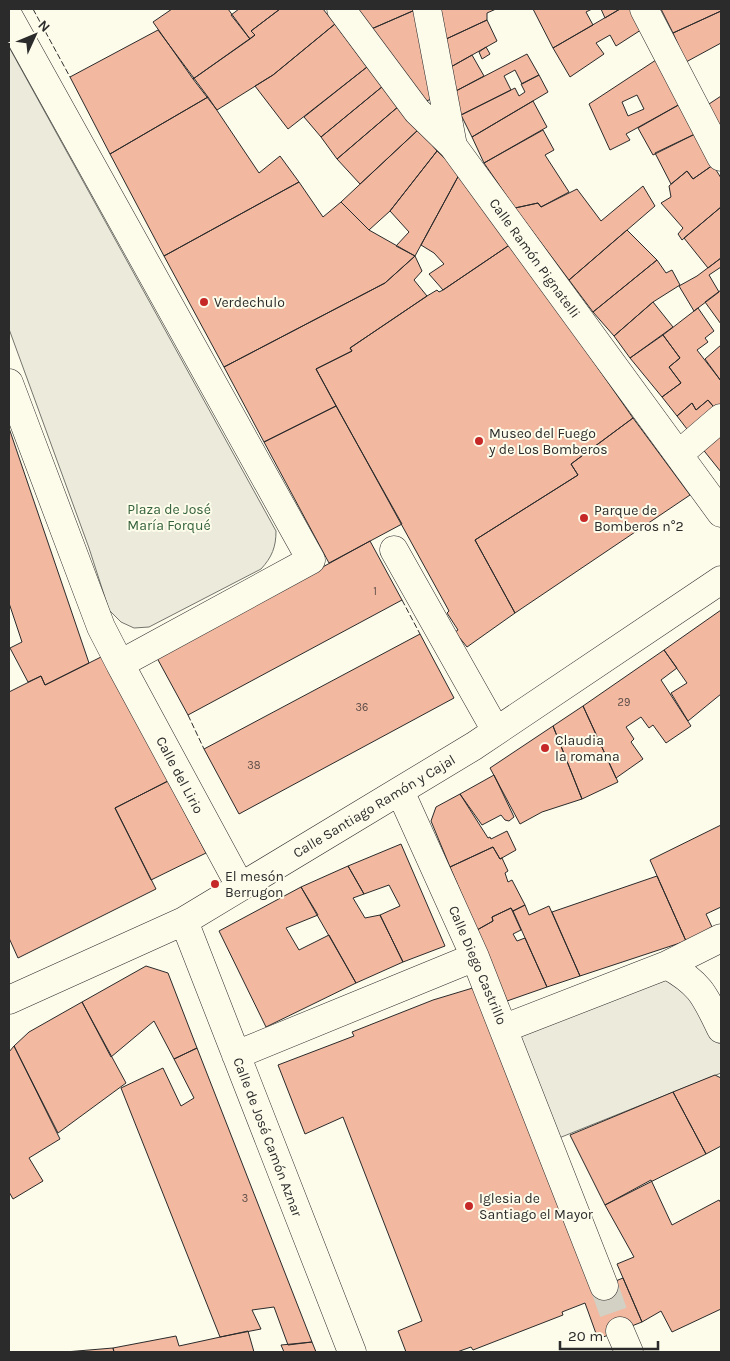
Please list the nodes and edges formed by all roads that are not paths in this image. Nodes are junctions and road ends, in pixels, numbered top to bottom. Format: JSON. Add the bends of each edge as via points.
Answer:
{"nodes":[{"id":1,"x":341,"y":9,"type":"edge"},
{"id":2,"x":427,"y":9,"type":"edge"},
{"id":3,"x":644,"y":9,"type":"edge"},
{"id":4,"x":9,"y":17,"type":"edge"},
{"id":5,"x":453,"y":146,"type":"junction"},
{"id":6,"x":721,"y":156,"type":"edge"},
{"id":7,"x":9,"y":383,"type":"edge"},
{"id":8,"x":721,"y":418,"type":"edge"},
{"id":9,"x":679,"y":454,"type":"junction"},
{"id":10,"x":721,"y":514,"type":"edge"},
{"id":11,"x":394,"y":550,"type":"dead end"},
{"id":12,"x":721,"y":580,"type":"edge"},
{"id":13,"x":120,"y":664,"type":"junction"},
{"id":14,"x":496,"y":731,"type":"junction"},
{"id":15,"x":400,"y":791,"type":"junction"},
{"id":16,"x":240,"y":886,"type":"junction"},
{"id":17,"x":184,"y":921,"type":"junction"},
{"id":18,"x":721,"y":938,"type":"edge"},
{"id":19,"x":475,"y":957,"type":"junction"},
{"id":20,"x":667,"y":965,"type":"junction"},
{"id":21,"x":9,"y":1000,"type":"edge"},
{"id":22,"x":505,"y":1028,"type":"junction"},
{"id":23,"x":721,"y":1029,"type":"edge"},
{"id":24,"x":236,"y":1056,"type":"junction"},
{"id":25,"x":604,"y":1286,"type":"tunnel mouth"},
{"id":26,"x":352,"y":1352,"type":"edge"}],
"edges":[{"from":1,"to":5,"type":"street","name":"Calle Ramón Pignatelli","via":[[417,111]]},
{"from":2,"to":5,"type":"street"},
{"from":3,"to":6,"type":"street"},
{"from":4,"to":13,"type":"street","via":[[311,560]]},
{"from":5,"to":9,"type":"street","name":"Calle Ramón Pignatelli"},
{"from":7,"to":13,"type":"street","via":[[101,626]]},
{"from":8,"to":9,"type":"street"},
{"from":9,"to":10,"type":"street","name":"Calle Ramón Pignatelli"},
{"from":11,"to":14,"type":"street"},
{"from":12,"to":14,"type":"street","name":"Calle Santiago Ramón y Cajal"},
{"from":13,"to":16,"type":"street","name":"Calle del Lirio"},
{"from":14,"to":15,"type":"street","name":"Calle Santiago Ramón y Cajal"},
{"from":15,"to":16,"type":"street","name":"Calle Santiago Ramón y Cajal"},
{"from":15,"to":19,"type":"street","name":"Calle Diego Castrillo"},
{"from":16,"to":17,"type":"street","name":"Calle Santiago Ramón y Cajal"},
{"from":17,"to":21,"type":"street","name":"Calle Santiago Ramón y Cajal"},
{"from":17,"to":24,"type":"street","name":"Calle de José Camón Aznar"},
{"from":18,"to":20,"type":"street"},
{"from":19,"to":22,"type":"street","name":"Calle Diego Castrillo"},
{"from":19,"to":24,"type":"street"},
{"from":20,"to":22,"type":"street"},
{"from":20,"to":23,"type":"street","via":[[687,976],[703,992]]},
{"from":22,"to":25,"type":"street","name":"Calle Diego Castrillo"},
{"from":24,"to":26,"type":"street","name":"Calle de José Camón Aznar"}]}
